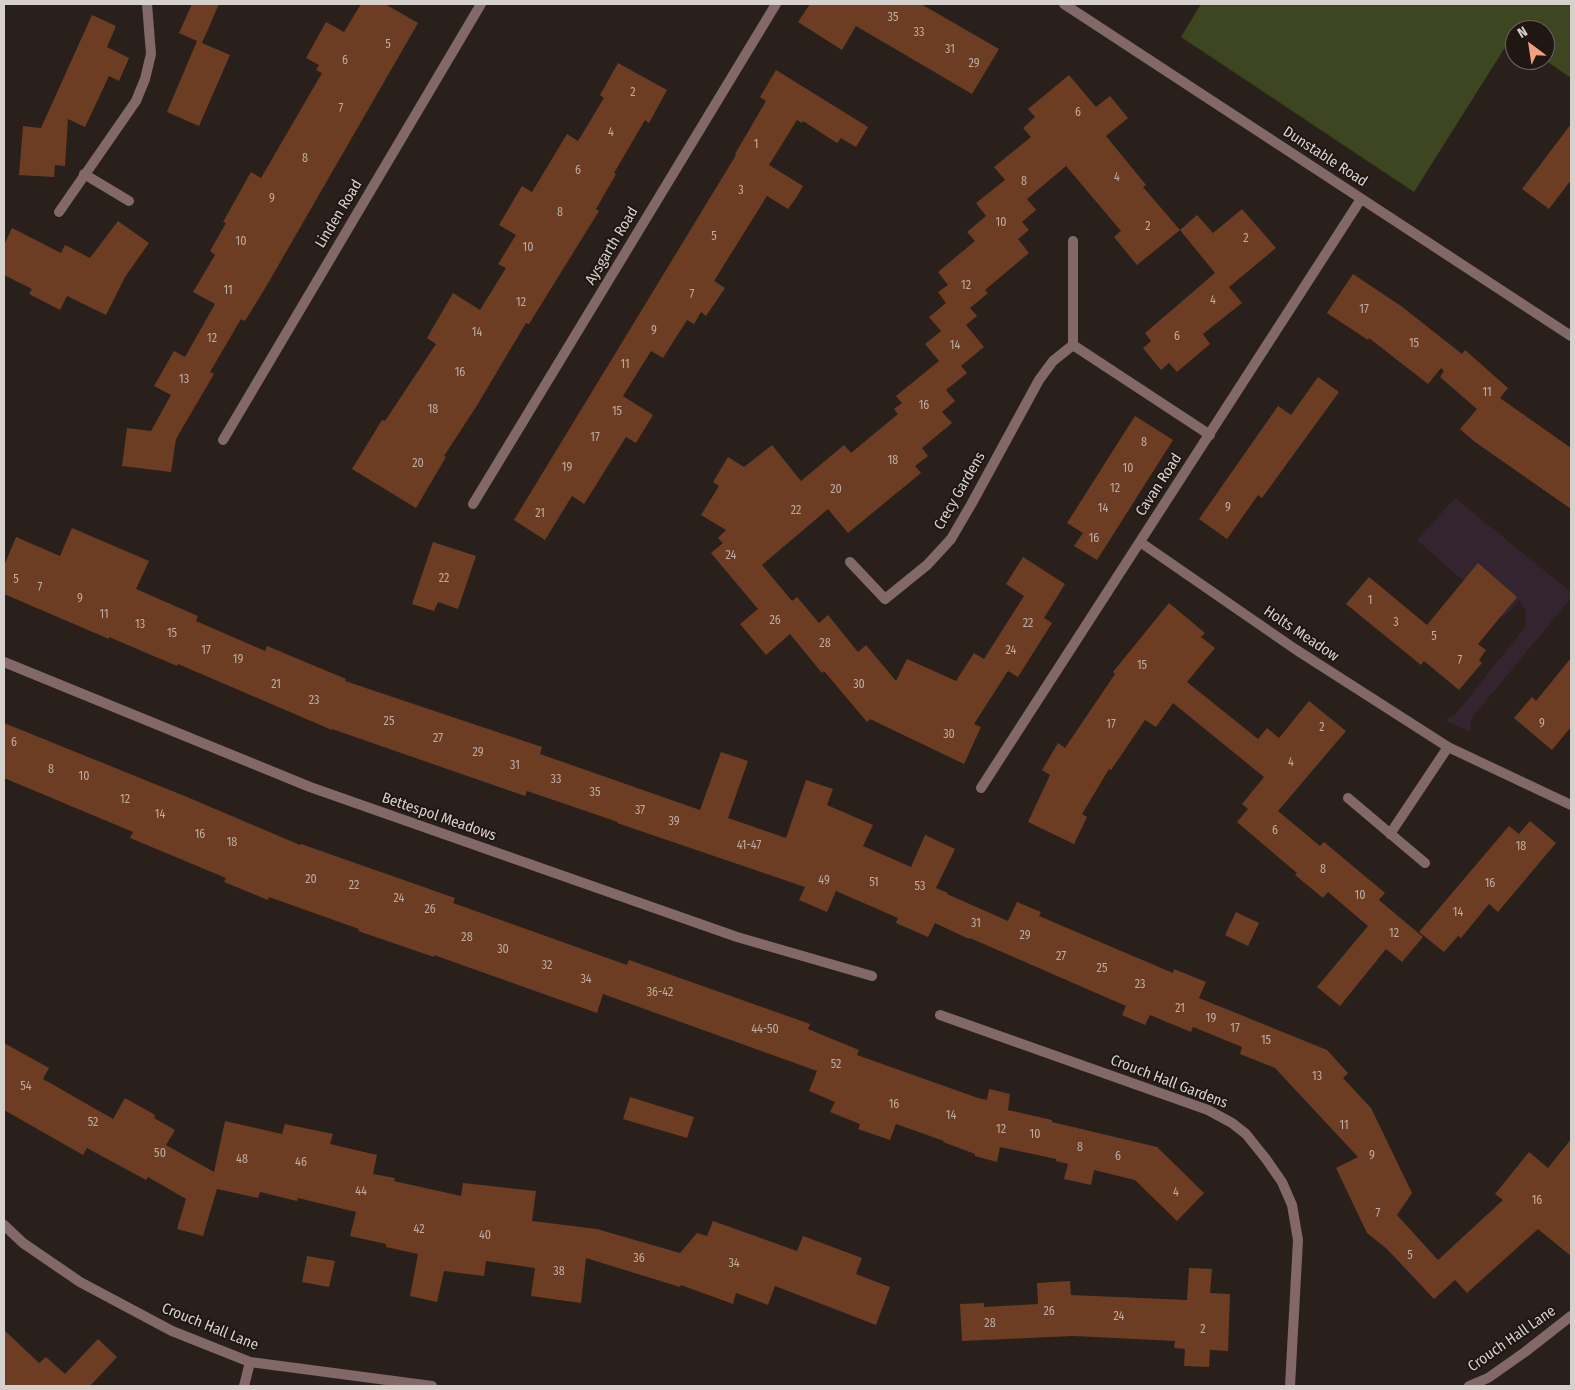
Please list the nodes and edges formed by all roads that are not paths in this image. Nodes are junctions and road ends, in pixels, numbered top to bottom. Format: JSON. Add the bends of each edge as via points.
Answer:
{"nodes":[{"id":1,"x":147,"y":4,"type":"edge"},
{"id":2,"x":481,"y":4,"type":"edge"},
{"id":3,"x":776,"y":4,"type":"edge"},
{"id":4,"x":1064,"y":4,"type":"edge"},
{"id":5,"x":84,"y":174,"type":"junction"},
{"id":6,"x":1361,"y":199,"type":"junction"},
{"id":7,"x":129,"y":201,"type":"dead end"},
{"id":8,"x":59,"y":212,"type":"dead end"},
{"id":9,"x":1073,"y":241,"type":"dead end"},
{"id":10,"x":1571,"y":336,"type":"edge"},
{"id":11,"x":1073,"y":345,"type":"junction"},
{"id":12,"x":1210,"y":435,"type":"junction"},
{"id":13,"x":223,"y":440,"type":"dead end"},
{"id":14,"x":473,"y":504,"type":"dead end"},
{"id":15,"x":1140,"y":542,"type":"junction"},
{"id":16,"x":850,"y":562,"type":"dead end"},
{"id":17,"x":4,"y":662,"type":"edge"},
{"id":18,"x":1448,"y":747,"type":"junction"},
{"id":19,"x":981,"y":788,"type":"dead end"},
{"id":20,"x":1348,"y":798,"type":"dead end"},
{"id":21,"x":1571,"y":805,"type":"edge"},
{"id":22,"x":1390,"y":834,"type":"junction"},
{"id":23,"x":1425,"y":863,"type":"dead end"},
{"id":24,"x":872,"y":976,"type":"dead end"},
{"id":25,"x":940,"y":1015,"type":"dead end"},
{"id":26,"x":4,"y":1225,"type":"edge"},
{"id":27,"x":1571,"y":1316,"type":"edge"},
{"id":28,"x":250,"y":1362,"type":"junction"},
{"id":29,"x":244,"y":1386,"type":"edge"},
{"id":30,"x":432,"y":1386,"type":"edge"},
{"id":31,"x":1290,"y":1386,"type":"edge"},
{"id":32,"x":1469,"y":1386,"type":"edge"}],
"edges":[{"from":1,"to":5,"type":"street","via":[[151,54],[145,79],[136,102]]},
{"from":2,"to":13,"type":"street","name":"Linden Road"},
{"from":3,"to":14,"type":"street","name":"Aysgarth Road"},
{"from":4,"to":6,"type":"street","name":"Dunstable Road"},
{"from":5,"to":7,"type":"street"},
{"from":5,"to":8,"type":"street"},
{"from":6,"to":10,"type":"street","name":"Dunstable Road"},
{"from":6,"to":12,"type":"street","name":"Cavan Road"},
{"from":9,"to":11,"type":"street"},
{"from":11,"to":12,"type":"street"},
{"from":11,"to":16,"type":"street","name":"Crecy Gardens","via":[[1053,361],[1039,380],[951,539],[927,565],[885,599]]},
{"from":12,"to":15,"type":"street","name":"Cavan Road"},
{"from":15,"to":18,"type":"street","name":"Holts Meadow","via":[[1295,649]]},
{"from":15,"to":19,"type":"street","name":"Cavan Road"},
{"from":17,"to":24,"type":"street","name":"Bettespol Meadows","via":[[310,787],[737,937]]},
{"from":18,"to":21,"type":"street","name":"Holts Meadow"},
{"from":18,"to":22,"type":"street"},
{"from":20,"to":22,"type":"street"},
{"from":22,"to":23,"type":"street"},
{"from":25,"to":31,"type":"street","name":"Crouch Hall Gardens","via":[[1208,1110],[1246,1134],[1282,1182],[1292,1205],[1298,1240]]},
{"from":26,"to":28,"type":"street","name":"Crouch Hall Lane","via":[[23,1243],[80,1282],[172,1331]]},
{"from":27,"to":32,"type":"street","name":"Crouch Hall Lane","via":[[1525,1352]]},
{"from":28,"to":29,"type":"street"},
{"from":28,"to":30,"type":"street","name":"Crouch Hall Lane"}]}
